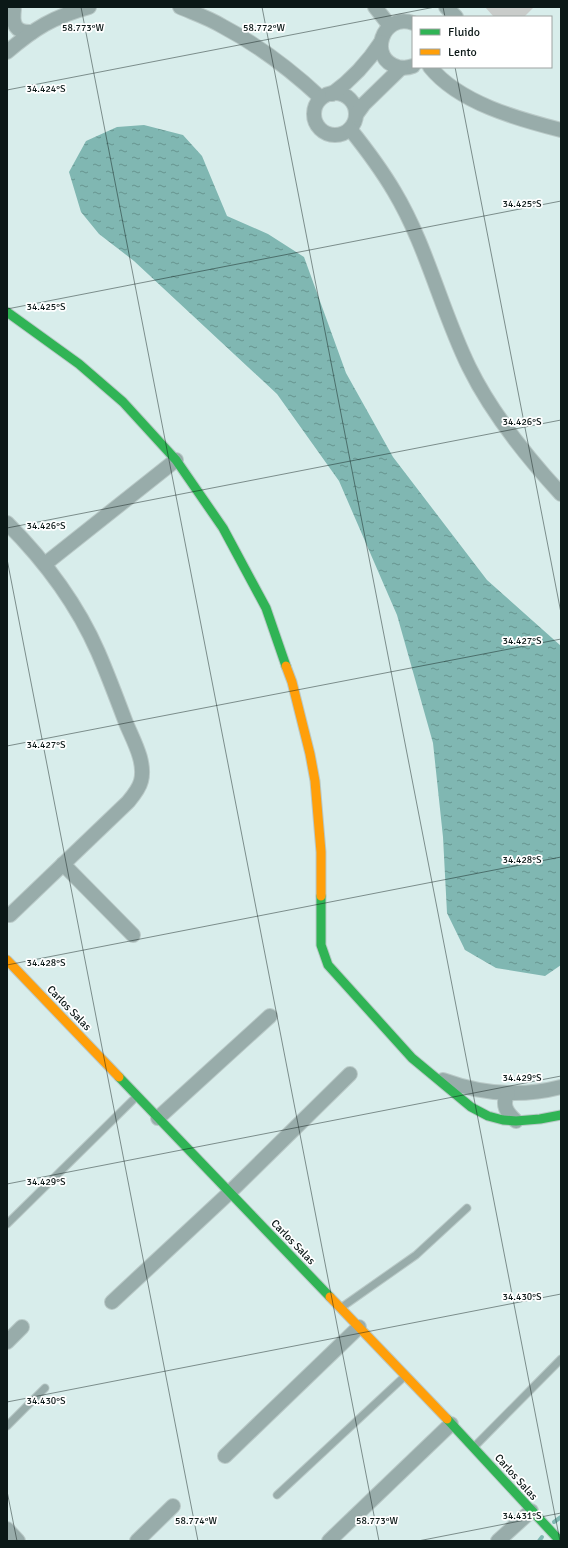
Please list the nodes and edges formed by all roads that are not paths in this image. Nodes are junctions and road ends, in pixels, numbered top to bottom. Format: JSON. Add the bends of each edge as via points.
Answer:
{"nodes":[{"id":1,"x":180,"y":7,"type":"edge"},
{"id":2,"x":375,"y":7,"type":"edge"},
{"id":3,"x":446,"y":7,"type":"edge"},
{"id":4,"x":82,"y":8,"type":"edge"},
{"id":5,"x":12,"y":10,"type":"edge"},
{"id":6,"x":455,"y":16,"type":"edge"},
{"id":7,"x":412,"y":23,"type":"edge"},
{"id":8,"x":390,"y":26,"type":"junction"},
{"id":9,"x":32,"y":32,"type":"junction"},
{"id":10,"x":381,"y":42,"type":"junction"},
{"id":11,"x":7,"y":52,"type":"edge"},
{"id":12,"x":407,"y":67,"type":"edge"},
{"id":13,"x":431,"y":68,"type":"edge"},
{"id":14,"x":326,"y":96,"type":"junction"},
{"id":15,"x":356,"y":115,"type":"junction"},
{"id":16,"x":350,"y":129,"type":"junction"},
{"id":17,"x":561,"y":130,"type":"edge"},
{"id":18,"x":7,"y":312,"type":"edge"},
{"id":19,"x":176,"y":460,"type":"junction"},
{"id":20,"x":561,"y":494,"type":"edge"},
{"id":21,"x":7,"y":523,"type":"edge"},
{"id":22,"x":45,"y":564,"type":"junction"},
{"id":23,"x":63,"y":864,"type":"junction"},
{"id":24,"x":7,"y":915,"type":"edge"},
{"id":25,"x":133,"y":935,"type":"dead end"},
{"id":26,"x":7,"y":960,"type":"edge"},
{"id":27,"x":270,"y":1016,"type":"dead end"},
{"id":28,"x":350,"y":1074,"type":"dead end"},
{"id":29,"x":438,"y":1078,"type":"junction"},
{"id":30,"x":560,"y":1088,"type":"edge"},
{"id":31,"x":508,"y":1093,"type":"junction"},
{"id":32,"x":137,"y":1096,"type":"junction"},
{"id":33,"x":561,"y":1114,"type":"edge"},
{"id":34,"x":158,"y":1118,"type":"junction"},
{"id":35,"x":516,"y":1121,"type":"junction"},
{"id":36,"x":229,"y":1192,"type":"junction"},
{"id":37,"x":467,"y":1208,"type":"dead end"},
{"id":38,"x":7,"y":1224,"type":"edge"},
{"id":39,"x":112,"y":1302,"type":"dead end"},
{"id":40,"x":340,"y":1308,"type":"junction"},
{"id":41,"x":22,"y":1326,"type":"dead end"},
{"id":42,"x":358,"y":1327,"type":"junction"},
{"id":43,"x":7,"y":1342,"type":"edge"},
{"id":44,"x":561,"y":1359,"type":"edge"},
{"id":45,"x":405,"y":1376,"type":"junction"},
{"id":46,"x":45,"y":1388,"type":"dead end"},
{"id":47,"x":451,"y":1424,"type":"junction"},
{"id":48,"x":7,"y":1426,"type":"edge"},
{"id":49,"x":474,"y":1448,"type":"junction"},
{"id":50,"x":225,"y":1456,"type":"dead end"},
{"id":51,"x":277,"y":1495,"type":"dead end"},
{"id":52,"x":173,"y":1506,"type":"dead end"},
{"id":53,"x":531,"y":1511,"type":"junction"},
{"id":54,"x":7,"y":1529,"type":"edge"},
{"id":55,"x":18,"y":1541,"type":"edge"},
{"id":56,"x":137,"y":1541,"type":"edge"},
{"id":57,"x":329,"y":1541,"type":"edge"},
{"id":58,"x":498,"y":1541,"type":"edge"},
{"id":59,"x":560,"y":1541,"type":"edge"}],
"edges":[{"from":1,"to":14,"type":"street","via":[[221,25],[260,48],[303,82]]},
{"from":2,"to":8,"type":"street"},
{"from":3,"to":6,"type":"street"},
{"from":4,"to":9,"type":"street","via":[[51,20]]},
{"from":5,"to":9,"type":"street","via":[[15,25],[22,32]]},
{"from":7,"to":8,"type":"street","via":[[397,22]]},
{"from":8,"to":10,"type":"street"},
{"from":9,"to":11,"type":"street"},
{"from":10,"to":12,"type":"street","via":[[384,56],[394,66]]},
{"from":10,"to":14,"type":"street","via":[[346,83]]},
{"from":12,"to":15,"type":"street","via":[[364,104]]},
{"from":13,"to":17,"type":"street","via":[[449,85],[469,98],[500,112]]},
{"from":14,"to":15,"type":"street","via":[[346,96],[355,108]]},
{"from":14,"to":16,"type":"street","via":[[314,110],[315,123],[319,129],[331,135],[344,133]]},
{"from":15,"to":16,"type":"street"},
{"from":16,"to":20,"type":"street","via":[[387,180],[407,216],[450,324],[485,395],[534,465]]},
{"from":18,"to":19,"type":"street","via":[[79,364],[123,402]]},
{"from":19,"to":22,"type":"street"},
{"from":19,"to":29,"type":"street","via":[[223,528],[250,574],[266,608],[292,682],[315,781],[321,852],[320,930],[324,957],[334,973],[412,1058]]},
{"from":21,"to":22,"type":"street"},
{"from":22,"to":23,"type":"street","via":[[98,651],[139,756],[142,770],[141,781],[128,802]]},
{"from":23,"to":24,"type":"street","via":[[10,915]]},
{"from":23,"to":25,"type":"street"},
{"from":26,"to":32,"type":"street","name":"Carlos Salas"},
{"from":27,"to":34,"type":"street"},
{"from":28,"to":36,"type":"street"},
{"from":29,"to":31,"type":"street","via":[[462,1087]]},
{"from":29,"to":35,"type":"street","via":[[471,1107],[488,1116]]},
{"from":30,"to":31,"type":"street"},
{"from":31,"to":35,"type":"street","via":[[504,1105]]},
{"from":32,"to":34,"type":"street","name":"Carlos Salas"},
{"from":32,"to":38,"type":"lane"},
{"from":33,"to":35,"type":"street"},
{"from":34,"to":36,"type":"street","name":"Carlos Salas"},
{"from":36,"to":39,"type":"street"},
{"from":36,"to":40,"type":"street","name":"Carlos Salas"},
{"from":37,"to":40,"type":"lane","via":[[416,1255]]},
{"from":40,"to":42,"type":"street","name":"Carlos Salas"},
{"from":41,"to":43,"type":"street"},
{"from":42,"to":45,"type":"street","name":"Carlos Salas"},
{"from":42,"to":50,"type":"street"},
{"from":44,"to":49,"type":"lane"},
{"from":45,"to":47,"type":"street","name":"Carlos Salas"},
{"from":45,"to":51,"type":"lane"},
{"from":46,"to":48,"type":"lane"},
{"from":47,"to":49,"type":"street","name":"Carlos Salas"},
{"from":47,"to":57,"type":"street"},
{"from":49,"to":53,"type":"street","name":"Carlos Salas"},
{"from":52,"to":56,"type":"street"},
{"from":53,"to":58,"type":"street"},
{"from":53,"to":59,"type":"street","name":"Carlos Salas"},
{"from":54,"to":55,"type":"street"}]}
